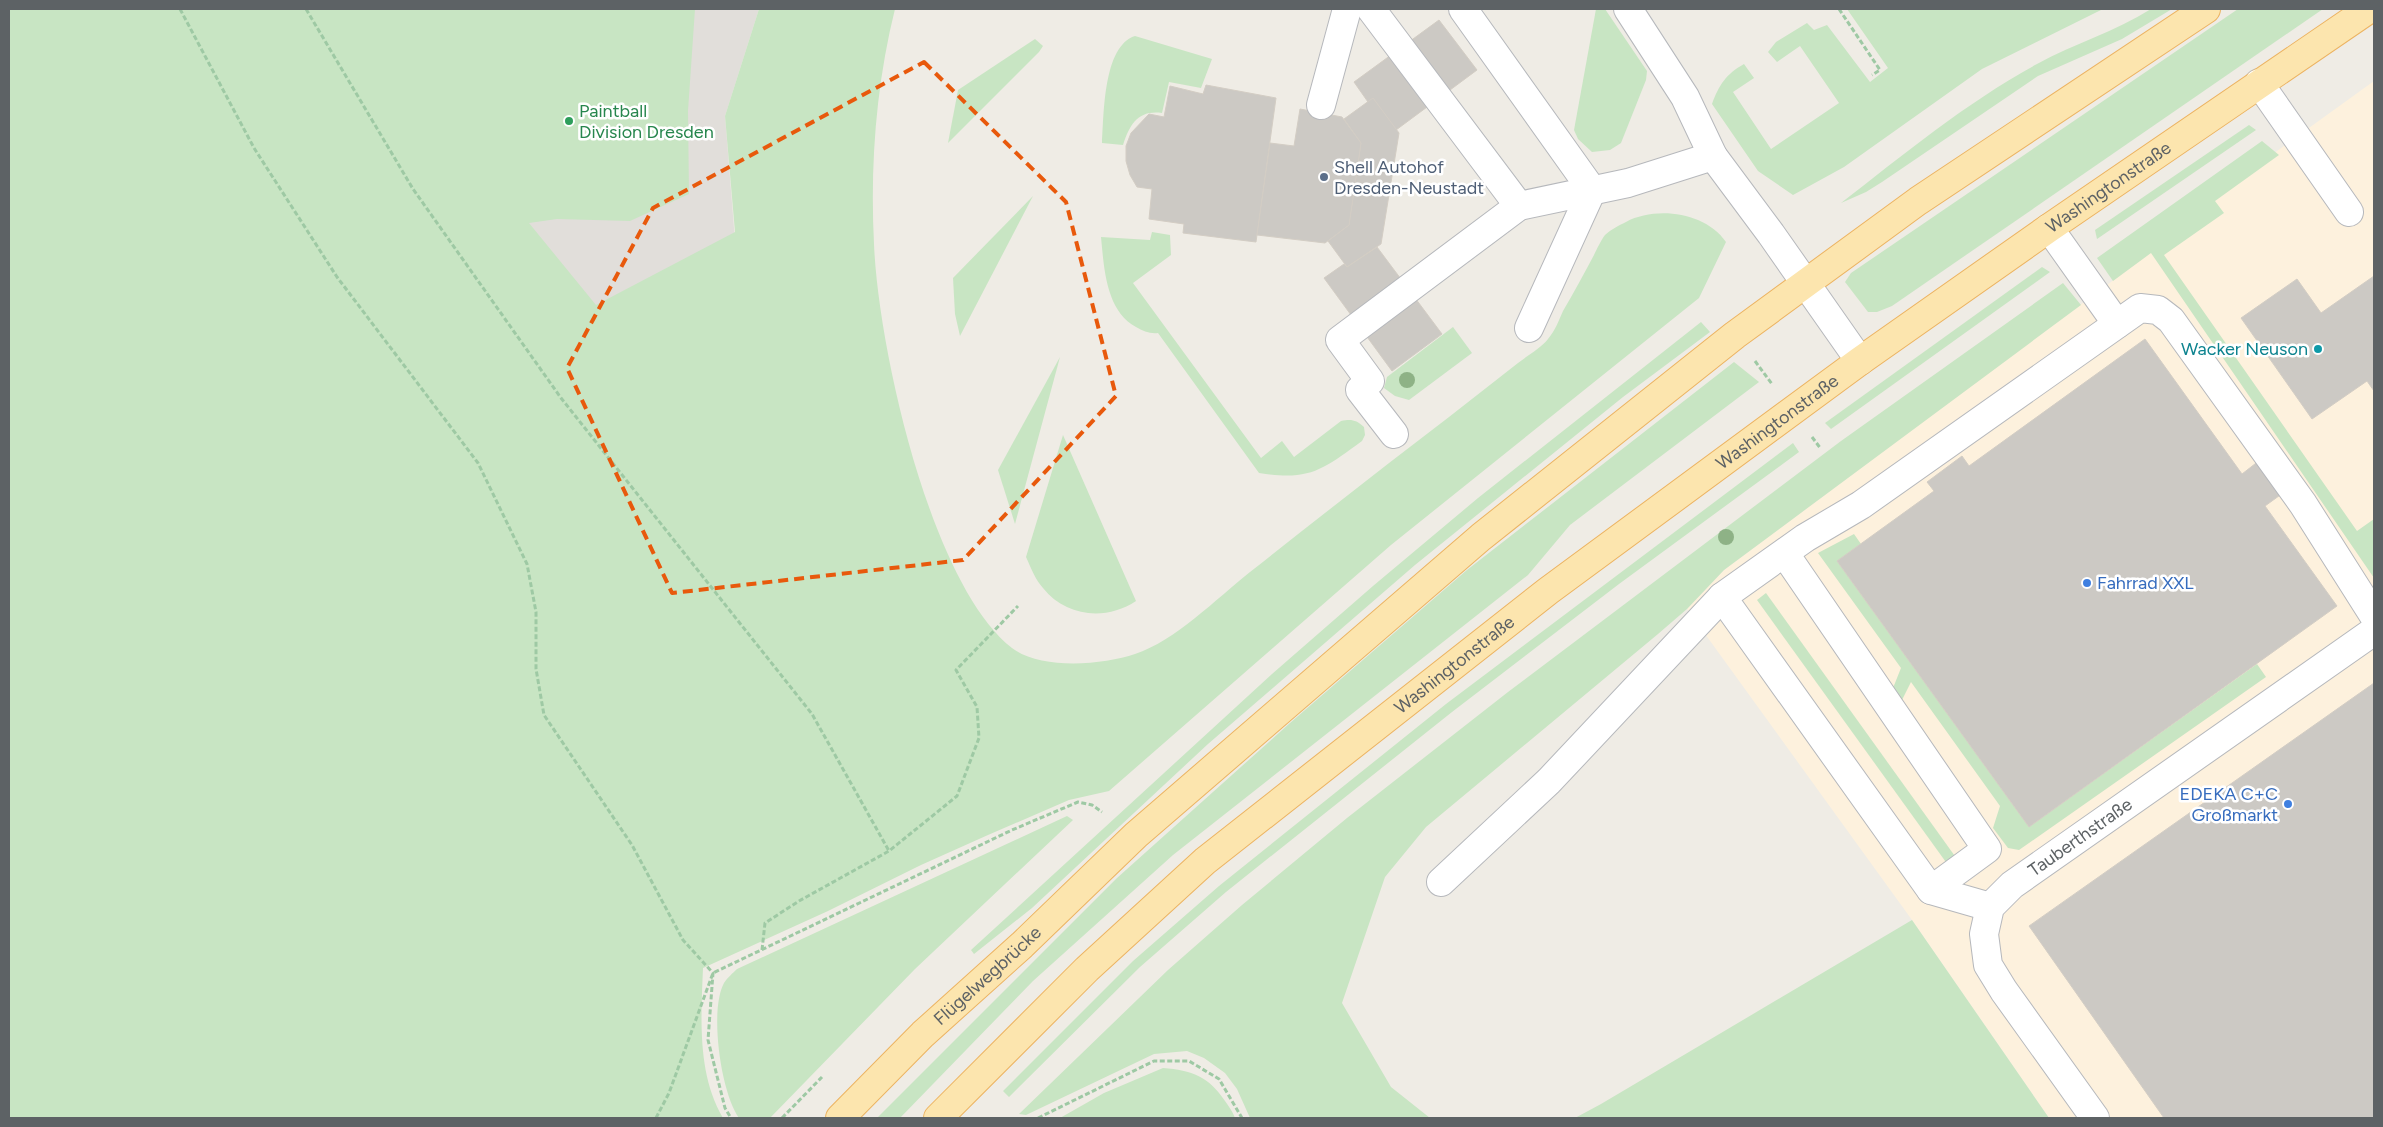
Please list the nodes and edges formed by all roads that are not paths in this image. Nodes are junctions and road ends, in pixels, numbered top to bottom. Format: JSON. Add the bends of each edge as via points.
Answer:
{"nodes":[{"id":1,"x":1348,"y":9,"type":"edge"},
{"id":2,"x":1372,"y":9,"type":"edge"},
{"id":3,"x":1463,"y":9,"type":"edge"},
{"id":4,"x":1628,"y":9,"type":"edge"},
{"id":5,"x":2206,"y":9,"type":"edge"},
{"id":6,"x":2369,"y":13,"type":"edge"},
{"id":7,"x":2259,"y":83,"type":"junction"},
{"id":8,"x":1321,"y":105,"type":"dead end"},
{"id":9,"x":1713,"y":156,"type":"junction"},
{"id":10,"x":1592,"y":190,"type":"junction"},
{"id":11,"x":1519,"y":206,"type":"junction"},
{"id":12,"x":2349,"y":212,"type":"dead end"},
{"id":13,"x":2049,"y":228,"type":"junction"},
{"id":14,"x":1807,"y":284,"type":"junction"},
{"id":15,"x":2117,"y":324,"type":"junction"},
{"id":16,"x":1529,"y":328,"type":"dead end"},
{"id":17,"x":1860,"y":361,"type":"junction"},
{"id":18,"x":1394,"y":434,"type":"dead end"},
{"id":19,"x":1784,"y":554,"type":"junction"},
{"id":20,"x":1722,"y":597,"type":"junction"},
{"id":21,"x":2374,"y":616,"type":"edge"},
{"id":22,"x":2374,"y":631,"type":"edge"},
{"id":23,"x":1987,"y":849,"type":"junction"},
{"id":24,"x":1441,"y":882,"type":"dead end"},
{"id":25,"x":2012,"y":885,"type":"junction"},
{"id":26,"x":1931,"y":890,"type":"junction"},
{"id":27,"x":1990,"y":907,"type":"junction"},
{"id":28,"x":846,"y":1112,"type":"edge"},
{"id":29,"x":938,"y":1118,"type":"edge"},
{"id":30,"x":2096,"y":1118,"type":"edge"}],
"edges":[{"from":1,"to":8,"type":"street"},
{"from":2,"to":11,"type":"street"},
{"from":3,"to":10,"type":"street"},
{"from":4,"to":9,"type":"street","via":[[1685,97]]},
{"from":5,"to":14,"type":"main road","via":[[1918,201]]},
{"from":6,"to":7,"type":"main road","name":"Washingtonstraße"},
{"from":7,"to":12,"type":"street"},
{"from":7,"to":13,"type":"main road","name":"Washingtonstraße"},
{"from":9,"to":10,"type":"street"},
{"from":9,"to":14,"type":"street"},
{"from":10,"to":11,"type":"street"},
{"from":10,"to":16,"type":"street"},
{"from":11,"to":18,"type":"street","via":[[1340,340],[1370,381],[1360,390]]},
{"from":13,"to":15,"type":"street"},
{"from":13,"to":17,"type":"main road","name":"Washingtonstraße"},
{"from":14,"to":17,"type":"street"},
{"from":14,"to":28,"type":"main road","name":"Flügelwegbrücke","via":[[1735,335],[1481,537],[1136,835],[1022,945],[923,1034]]},
{"from":15,"to":19,"type":"street","via":[[1861,505]]},
{"from":15,"to":21,"type":"street","via":[[2140,308],[2158,310],[2171,320],[2303,504]]},
{"from":17,"to":29,"type":"main road","name":"Washingtonstraße","via":[[1548,591],[1205,861],[1087,969]]},
{"from":19,"to":20,"type":"street"},
{"from":19,"to":23,"type":"street"},
{"from":20,"to":24,"type":"street","via":[[1549,781]]},
{"from":20,"to":26,"type":"street"},
{"from":22,"to":25,"type":"street","name":"Tauberthstraße"},
{"from":23,"to":25,"type":"street"},
{"from":23,"to":26,"type":"street"},
{"from":25,"to":27,"type":"street","name":"Tauberthstraße"},
{"from":26,"to":27,"type":"street"},
{"from":27,"to":30,"type":"street","via":[[1984,934],[1988,965]]}]}
